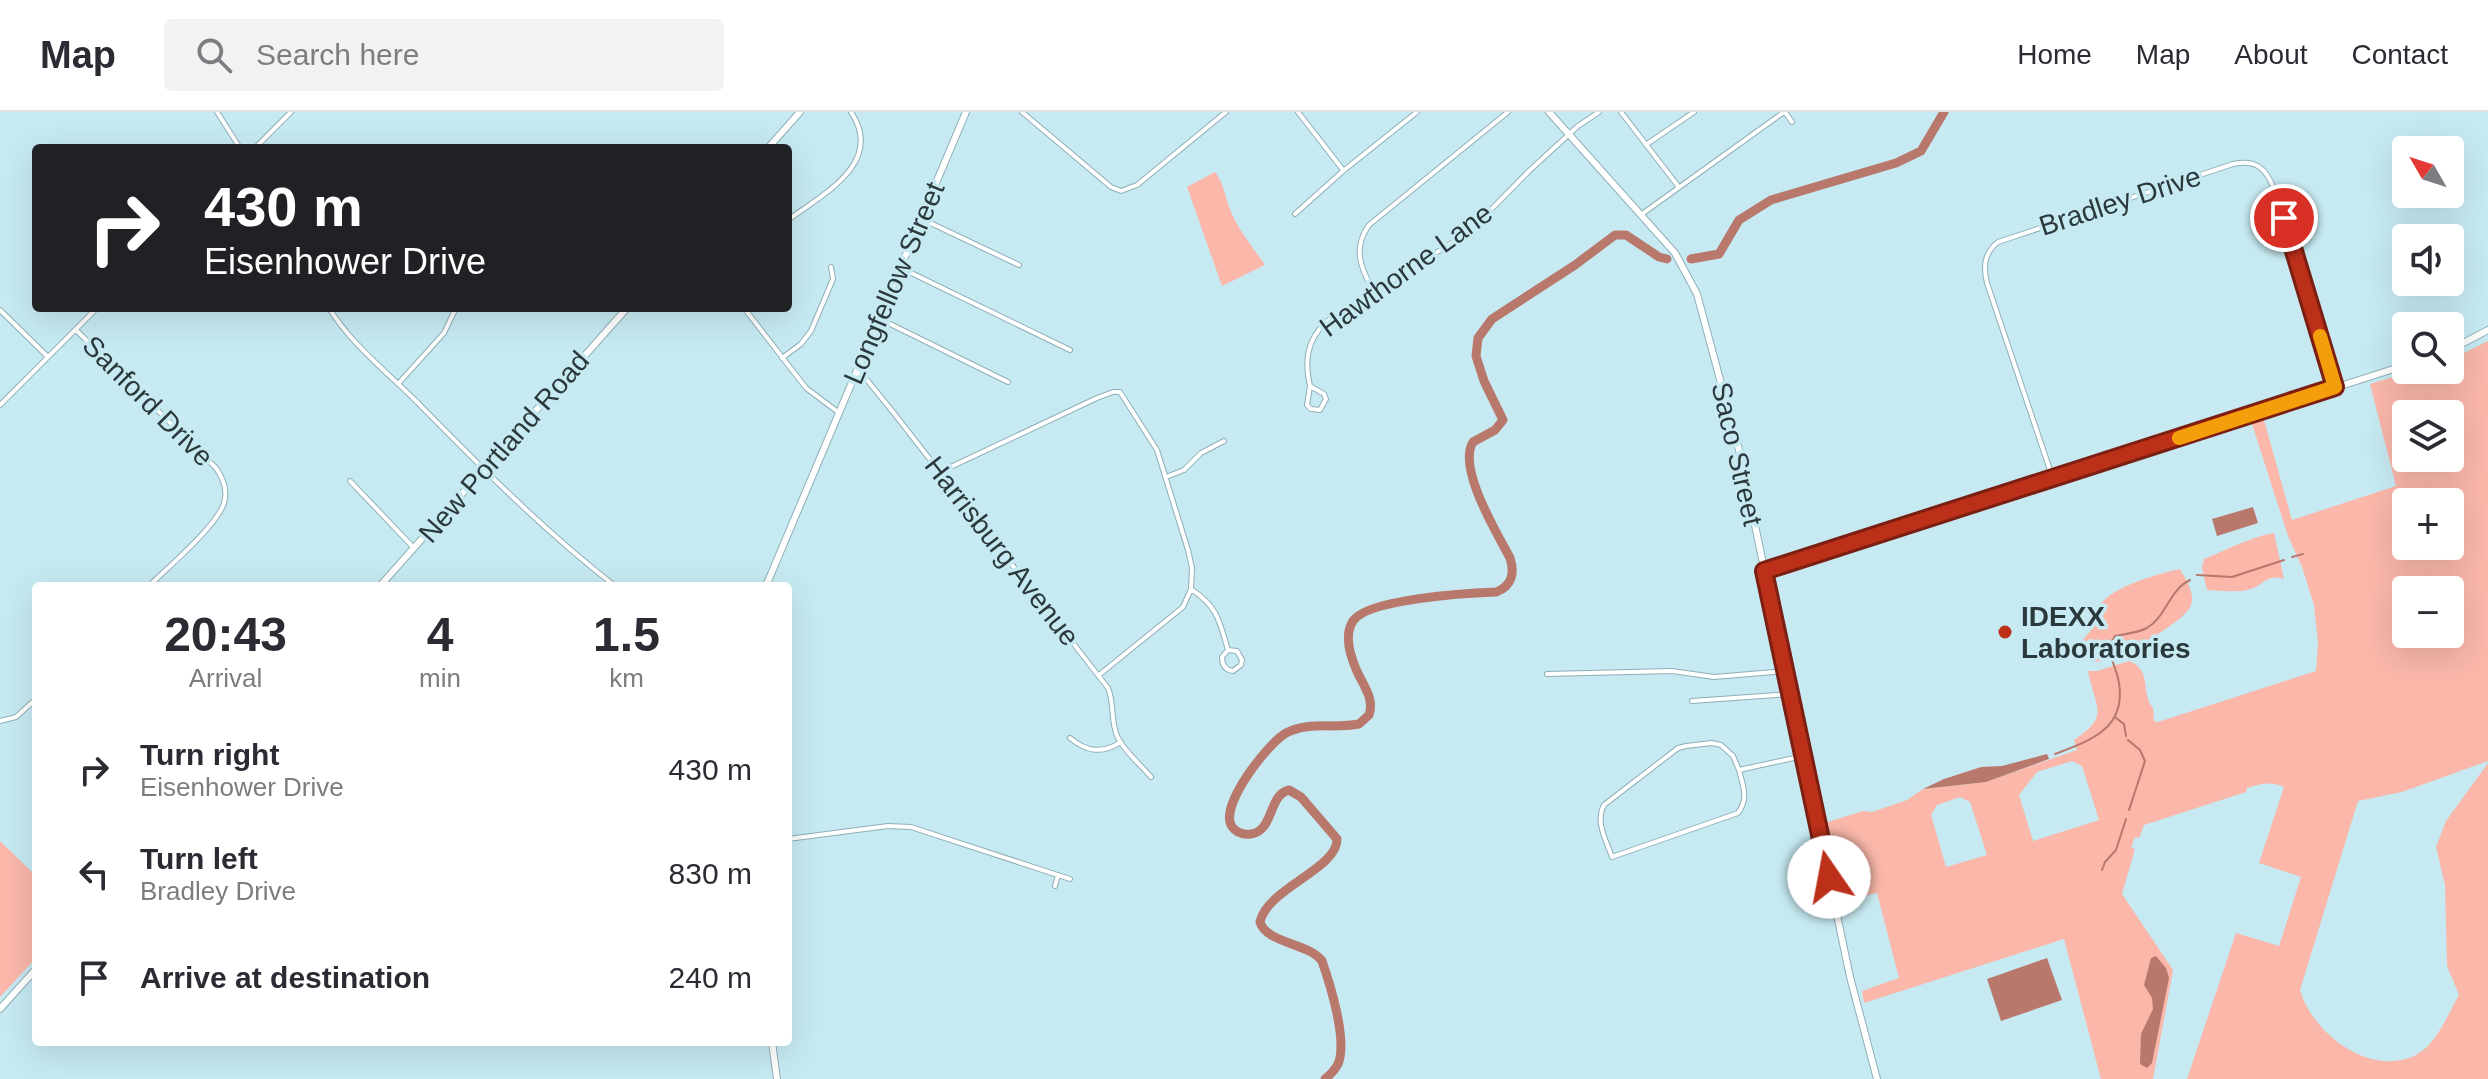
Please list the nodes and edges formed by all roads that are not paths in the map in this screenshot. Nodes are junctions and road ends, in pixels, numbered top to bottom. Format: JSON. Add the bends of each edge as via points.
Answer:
{"nodes":[{"id":1,"x":217,"y":112,"type":"edge"},
{"id":2,"x":291,"y":112,"type":"edge"},
{"id":3,"x":800,"y":112,"type":"edge"},
{"id":4,"x":851,"y":112,"type":"edge"},
{"id":5,"x":966,"y":112,"type":"edge"},
{"id":6,"x":1022,"y":112,"type":"edge"},
{"id":7,"x":1226,"y":112,"type":"edge"},
{"id":8,"x":1298,"y":112,"type":"edge"},
{"id":9,"x":1417,"y":112,"type":"edge"},
{"id":10,"x":1508,"y":112,"type":"edge"},
{"id":11,"x":1549,"y":112,"type":"edge"},
{"id":12,"x":1599,"y":112,"type":"edge"},
{"id":13,"x":1621,"y":112,"type":"edge"},
{"id":14,"x":1694,"y":112,"type":"edge"},
{"id":15,"x":1784,"y":112,"type":"edge"},
{"id":16,"x":1792,"y":122,"type":"dead end"},
{"id":17,"x":1569,"y":134,"type":"junction"},
{"id":18,"x":237,"y":144,"type":"edge"},
{"id":19,"x":259,"y":144,"type":"edge"},
{"id":20,"x":772,"y":144,"type":"edge"},
{"id":21,"x":1647,"y":144,"type":"junction"},
{"id":22,"x":1343,"y":171,"type":"junction"},
{"id":23,"x":1679,"y":187,"type":"junction"},
{"id":24,"x":1295,"y":214,"type":"dead end"},
{"id":25,"x":1642,"y":214,"type":"junction"},
{"id":26,"x":792,"y":217,"type":"edge"},
{"id":27,"x":922,"y":219,"type":"junction"},
{"id":28,"x":1019,"y":265,"type":"dead end"},
{"id":29,"x":831,"y":267,"type":"dead end"},
{"id":30,"x":901,"y":268,"type":"junction"},
{"id":31,"x":1373,"y":291,"type":"junction"},
{"id":32,"x":0,"y":310,"type":"edge"},
{"id":33,"x":93,"y":312,"type":"edge"},
{"id":34,"x":332,"y":312,"type":"edge"},
{"id":35,"x":454,"y":312,"type":"edge"},
{"id":36,"x":623,"y":312,"type":"edge"},
{"id":37,"x":747,"y":312,"type":"edge"},
{"id":38,"x":880,"y":319,"type":"junction"},
{"id":39,"x":76,"y":330,"type":"junction"},
{"id":40,"x":2488,"y":330,"type":"edge"},
{"id":41,"x":2464,"y":343,"type":"edge"},
{"id":42,"x":1070,"y":350,"type":"dead end"},
{"id":43,"x":48,"y":357,"type":"junction"},
{"id":44,"x":782,"y":358,"type":"junction"},
{"id":45,"x":2392,"y":369,"type":"edge"},
{"id":46,"x":857,"y":372,"type":"junction"},
{"id":47,"x":1008,"y":382,"type":"dead end"},
{"id":48,"x":398,"y":384,"type":"junction"},
{"id":49,"x":1310,"y":386,"type":"junction"},
{"id":50,"x":2335,"y":387,"type":"junction"},
{"id":51,"x":0,"y":405,"type":"edge"},
{"id":52,"x":840,"y":412,"type":"junction"},
{"id":53,"x":1224,"y":441,"type":"dead end"},
{"id":54,"x":483,"y":470,"type":"junction"},
{"id":55,"x":940,"y":472,"type":"junction"},
{"id":56,"x":1166,"y":477,"type":"junction"},
{"id":57,"x":2053,"y":479,"type":"junction"},
{"id":58,"x":350,"y":481,"type":"dead end"},
{"id":59,"x":414,"y":549,"type":"junction"},
{"id":60,"x":1764,"y":571,"type":"junction"},
{"id":61,"x":153,"y":582,"type":"edge"},
{"id":62,"x":384,"y":582,"type":"edge"},
{"id":63,"x":610,"y":582,"type":"edge"},
{"id":64,"x":768,"y":582,"type":"edge"},
{"id":65,"x":1191,"y":589,"type":"junction"},
{"id":66,"x":1228,"y":650,"type":"junction"},
{"id":67,"x":1785,"y":671,"type":"junction"},
{"id":68,"x":1547,"y":674,"type":"dead end"},
{"id":69,"x":1099,"y":675,"type":"junction"},
{"id":70,"x":1790,"y":694,"type":"junction"},
{"id":71,"x":1692,"y":701,"type":"dead end"},
{"id":72,"x":32,"y":703,"type":"edge"},
{"id":73,"x":0,"y":721,"type":"edge"},
{"id":74,"x":1070,"y":738,"type":"dead end"},
{"id":75,"x":1121,"y":742,"type":"junction"},
{"id":76,"x":1803,"y":756,"type":"junction"},
{"id":77,"x":1739,"y":770,"type":"junction"},
{"id":78,"x":1151,"y":777,"type":"dead end"},
{"id":79,"x":792,"y":838,"type":"edge"},
{"id":80,"x":1058,"y":875,"type":"junction"},
{"id":81,"x":1070,"y":879,"type":"dead end"},
{"id":82,"x":1055,"y":886,"type":"dead end"},
{"id":83,"x":32,"y":973,"type":"edge"},
{"id":84,"x":0,"y":1009,"type":"edge"},
{"id":85,"x":773,"y":1046,"type":"edge"},
{"id":86,"x":777,"y":1079,"type":"edge"},
{"id":87,"x":1877,"y":1079,"type":"edge"}],
"edges":[{"from":1,"to":18,"type":"street"},
{"from":2,"to":19,"type":"street"},
{"from":3,"to":20,"type":"street"},
{"from":4,"to":26,"type":"street","via":[[861,135],[856,162]]},
{"from":5,"to":27,"type":"street","name":"Longfellow Street"},
{"from":6,"to":7,"type":"street","via":[[1121,191],[1137,185]]},
{"from":8,"to":22,"type":"street"},
{"from":9,"to":22,"type":"street"},
{"from":10,"to":31,"type":"street","via":[[1369,225],[1359,257]]},
{"from":11,"to":17,"type":"street","name":"Saco Street"},
{"from":12,"to":17,"type":"street","name":"Hawthorne Lane"},
{"from":13,"to":21,"type":"street"},
{"from":14,"to":21,"type":"street"},
{"from":15,"to":16,"type":"street"},
{"from":15,"to":23,"type":"street"},
{"from":17,"to":25,"type":"street","name":"Saco Street"},
{"from":17,"to":31,"type":"street","name":"Hawthorne Lane","via":[[1469,232]]},
{"from":21,"to":23,"type":"street"},
{"from":22,"to":24,"type":"street"},
{"from":23,"to":25,"type":"street"},
{"from":25,"to":60,"type":"street","name":"Saco Street","via":[[1675,253],[1697,294],[1740,454]]},
{"from":27,"to":28,"type":"street"},
{"from":27,"to":30,"type":"street","name":"Longfellow Street"},
{"from":29,"to":44,"type":"street","via":[[833,279],[809,334]]},
{"from":30,"to":38,"type":"street","name":"Longfellow Street"},
{"from":30,"to":42,"type":"street"},
{"from":31,"to":49,"type":"street","name":"Hawthorne Lane","via":[[1315,334],[1306,359]]},
{"from":32,"to":43,"type":"street"},
{"from":33,"to":39,"type":"street"},
{"from":34,"to":48,"type":"street"},
{"from":35,"to":48,"type":"street","via":[[444,333]]},
{"from":36,"to":54,"type":"street","name":"New Portland Road"},
{"from":37,"to":44,"type":"street"},
{"from":38,"to":46,"type":"street","name":"Longfellow Street"},
{"from":38,"to":47,"type":"street"},
{"from":39,"to":43,"type":"street"},
{"from":39,"to":61,"type":"street","name":"Sanford Drive","via":[[216,468],[224,483],[218,515]]},
{"from":40,"to":41,"type":"street"},
{"from":43,"to":51,"type":"street"},
{"from":44,"to":52,"type":"street","via":[[814,396]]},
{"from":45,"to":50,"type":"street"},
{"from":46,"to":52,"type":"street","name":"Longfellow Street"},
{"from":46,"to":55,"type":"street","name":"Harrisburg Avenue"},
{"from":48,"to":54,"type":"street"},
{"from":49,"to":49,"type":"street","name":"Hawthorne Lane","via":[[1307,405],[1320,410],[1324,394]]},
{"from":50,"to":57,"type":"street"},
{"from":50,"to":57,"type":"street","name":"Bradley Drive","via":[[2274,189],[2258,165],[2233,164],[2045,225],[1998,242],[1988,254],[1985,274]]},
{"from":52,"to":64,"type":"street","name":"Longfellow Street"},
{"from":53,"to":56,"type":"street"},
{"from":54,"to":59,"type":"street","name":"New Portland Road"},
{"from":54,"to":63,"type":"street"},
{"from":55,"to":56,"type":"street","via":[[1117,391],[1157,450]]},
{"from":55,"to":69,"type":"street","name":"Harrisburg Avenue"},
{"from":56,"to":65,"type":"street","via":[[1188,550]]},
{"from":57,"to":60,"type":"street"},
{"from":58,"to":59,"type":"street"},
{"from":59,"to":62,"type":"street","name":"New Portland Road"},
{"from":60,"to":67,"type":"street","name":"Saco Street"},
{"from":65,"to":66,"type":"street","via":[[1215,610]]},
{"from":65,"to":69,"type":"street","via":[[1183,607]]},
{"from":66,"to":66,"type":"street","via":[[1222,663],[1237,669],[1241,655]]},
{"from":67,"to":68,"type":"street","via":[[1714,677],[1672,671]]},
{"from":67,"to":70,"type":"street","name":"Saco Street"},
{"from":69,"to":75,"type":"street","name":"Harrisburg Avenue","via":[[1114,702]]},
{"from":70,"to":71,"type":"street"},
{"from":70,"to":76,"type":"street","name":"Saco Street"},
{"from":72,"to":73,"type":"street","via":[[16,717]]},
{"from":74,"to":75,"type":"street","via":[[1087,750]]},
{"from":75,"to":78,"type":"street"},
{"from":76,"to":77,"type":"street"},
{"from":76,"to":87,"type":"street","name":"Saco Street"},
{"from":77,"to":77,"type":"street","via":[[1721,745],[1678,748],[1604,805],[1600,822],[1612,857],[1738,813],[1745,795]]},
{"from":79,"to":80,"type":"street","via":[[911,827]]},
{"from":80,"to":81,"type":"street"},
{"from":80,"to":82,"type":"street"},
{"from":83,"to":84,"type":"street"},
{"from":85,"to":86,"type":"street"}]}
